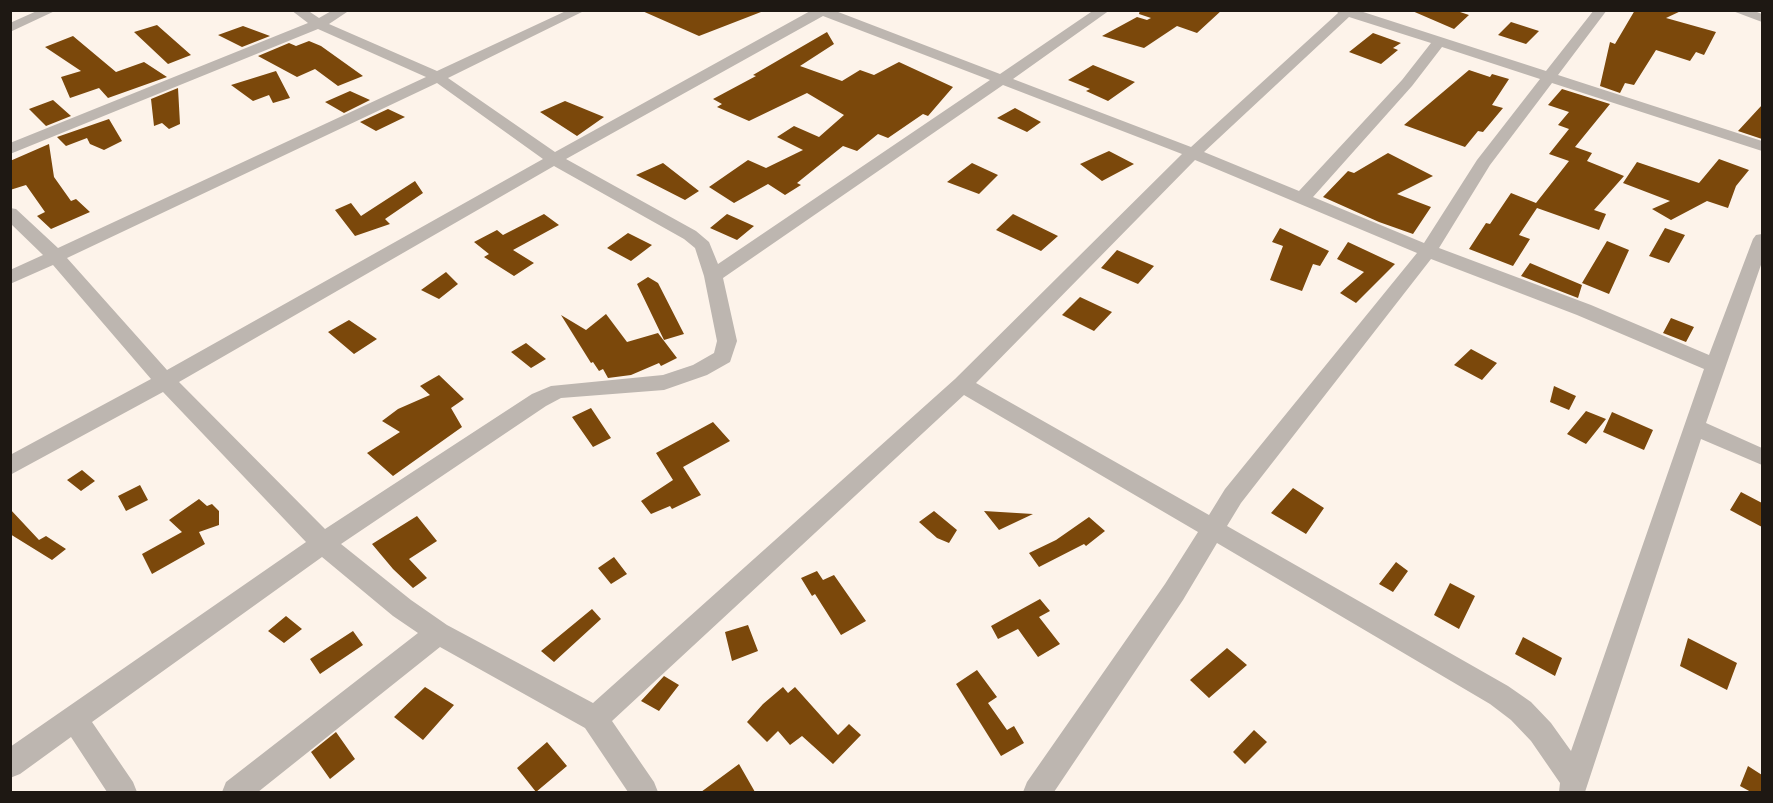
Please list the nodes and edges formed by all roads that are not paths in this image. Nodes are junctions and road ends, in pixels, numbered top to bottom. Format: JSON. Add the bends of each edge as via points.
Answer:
{"nodes":[{"id":1,"x":51,"y":10,"type":"edge"},
{"id":2,"x":297,"y":10,"type":"edge"},
{"id":3,"x":344,"y":10,"type":"edge"},
{"id":4,"x":580,"y":10,"type":"edge"},
{"id":5,"x":1104,"y":10,"type":"edge"},
{"id":6,"x":1601,"y":10,"type":"edge"},
{"id":7,"x":1736,"y":10,"type":"edge"},
{"id":8,"x":822,"y":11,"type":"edge"},
{"id":9,"x":1346,"y":11,"type":"edge"},
{"id":10,"x":1762,"y":18,"type":"edge"},
{"id":11,"x":318,"y":24,"type":"junction"},
{"id":12,"x":10,"y":28,"type":"edge"},
{"id":13,"x":1440,"y":41,"type":"junction"},
{"id":14,"x":1550,"y":76,"type":"junction"},
{"id":15,"x":438,"y":77,"type":"junction"},
{"id":16,"x":998,"y":81,"type":"junction"},
{"id":17,"x":1762,"y":146,"type":"edge"},
{"id":18,"x":10,"y":149,"type":"edge"},
{"id":19,"x":1193,"y":153,"type":"junction"},
{"id":20,"x":554,"y":159,"type":"junction"},
{"id":21,"x":1302,"y":198,"type":"junction"},
{"id":22,"x":10,"y":213,"type":"edge"},
{"id":23,"x":1762,"y":239,"type":"edge"},
{"id":24,"x":1428,"y":251,"type":"junction"},
{"id":25,"x":56,"y":257,"type":"junction"},
{"id":26,"x":713,"y":276,"type":"junction"},
{"id":27,"x":10,"y":278,"type":"edge"},
{"id":28,"x":1715,"y":366,"type":"junction"},
{"id":29,"x":165,"y":381,"type":"junction"},
{"id":30,"x":962,"y":384,"type":"junction"},
{"id":31,"x":1695,"y":427,"type":"junction"},
{"id":32,"x":1762,"y":457,"type":"edge"},
{"id":33,"x":10,"y":466,"type":"edge"},
{"id":34,"x":1212,"y":530,"type":"junction"},
{"id":35,"x":323,"y":543,"type":"junction"},
{"id":36,"x":438,"y":633,"type":"junction"},
{"id":37,"x":74,"y":718,"type":"junction"},
{"id":38,"x":595,"y":719,"type":"junction"},
{"id":39,"x":10,"y":764,"type":"edge"},
{"id":40,"x":1572,"y":786,"type":"edge"},
{"id":41,"x":123,"y":792,"type":"edge"},
{"id":42,"x":236,"y":792,"type":"edge"},
{"id":43,"x":644,"y":792,"type":"edge"},
{"id":44,"x":1037,"y":792,"type":"edge"}],
"edges":[{"from":1,"to":12,"type":"street"},
{"from":2,"to":11,"type":"street"},
{"from":3,"to":11,"type":"street"},
{"from":4,"to":15,"type":"street"},
{"from":5,"to":16,"type":"street"},
{"from":6,"to":14,"type":"street"},
{"from":7,"to":10,"type":"street"},
{"from":8,"to":16,"type":"street"},
{"from":8,"to":20,"type":"street"},
{"from":9,"to":13,"type":"street"},
{"from":9,"to":19,"type":"street"},
{"from":11,"to":15,"type":"street"},
{"from":11,"to":18,"type":"street"},
{"from":13,"to":14,"type":"street"},
{"from":13,"to":21,"type":"street"},
{"from":14,"to":17,"type":"street"},
{"from":14,"to":24,"type":"street","via":[[1483,163]]},
{"from":15,"to":20,"type":"street"},
{"from":15,"to":25,"type":"street"},
{"from":16,"to":19,"type":"street"},
{"from":16,"to":26,"type":"street"},
{"from":19,"to":21,"type":"street"},
{"from":19,"to":30,"type":"street"},
{"from":20,"to":26,"type":"street","via":[[690,235],[703,246]]},
{"from":20,"to":29,"type":"street"},
{"from":21,"to":24,"type":"street"},
{"from":22,"to":25,"type":"street"},
{"from":23,"to":28,"type":"street"},
{"from":24,"to":28,"type":"street","via":[[1584,310]]},
{"from":24,"to":34,"type":"street","via":[[1249,474]]},
{"from":25,"to":27,"type":"street"},
{"from":25,"to":29,"type":"street"},
{"from":26,"to":35,"type":"street","via":[[727,341],[723,357],[664,382],[558,391],[538,400]]},
{"from":28,"to":31,"type":"street"},
{"from":29,"to":33,"type":"street"},
{"from":29,"to":35,"type":"street"},
{"from":30,"to":34,"type":"street"},
{"from":30,"to":38,"type":"street"},
{"from":31,"to":32,"type":"street"},
{"from":31,"to":40,"type":"street"},
{"from":34,"to":40,"type":"street","via":[[1499,694],[1541,732]]},
{"from":34,"to":44,"type":"street"},
{"from":35,"to":36,"type":"street"},
{"from":35,"to":37,"type":"street"},
{"from":36,"to":38,"type":"street"},
{"from":36,"to":42,"type":"street"},
{"from":37,"to":39,"type":"street"},
{"from":37,"to":41,"type":"street"},
{"from":38,"to":43,"type":"street"}]}
